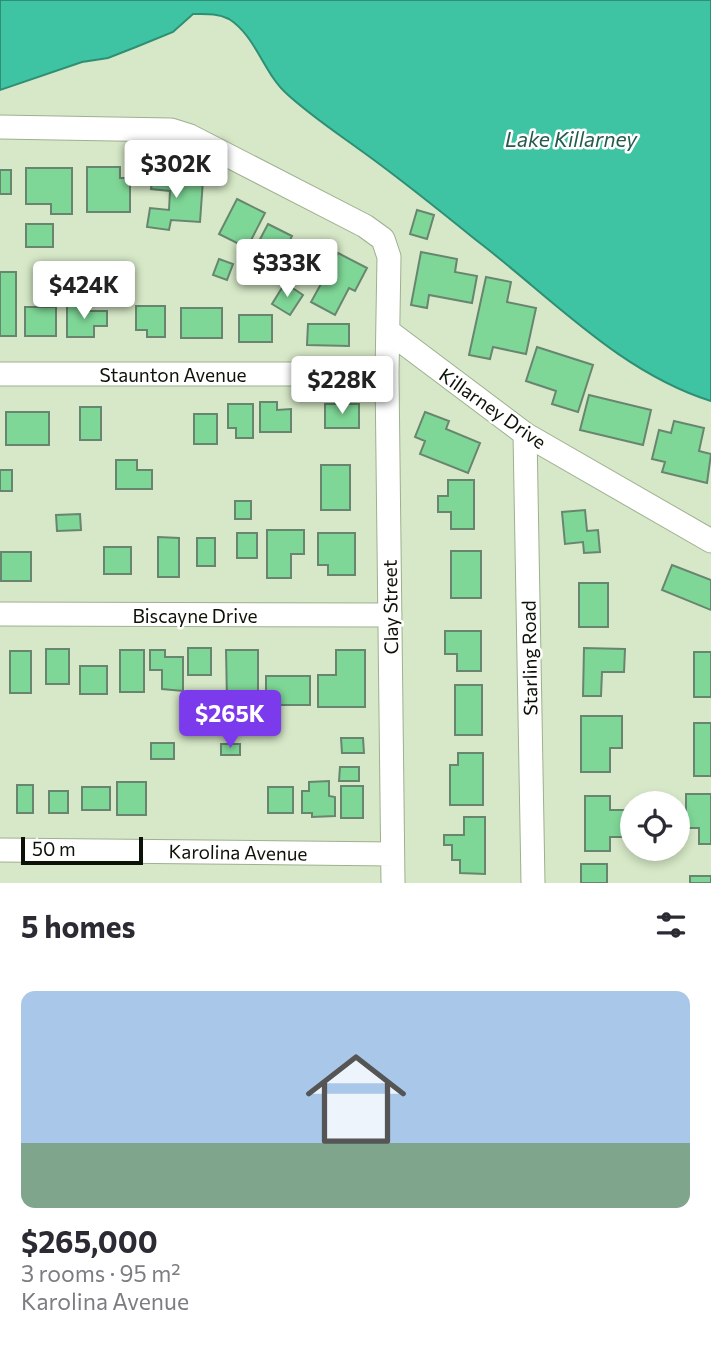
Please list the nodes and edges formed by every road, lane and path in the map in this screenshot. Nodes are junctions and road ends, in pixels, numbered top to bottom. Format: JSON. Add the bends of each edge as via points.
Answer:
{"nodes":[{"id":1,"x":0,"y":127,"type":"edge"},
{"id":2,"x":388,"y":331,"type":"junction"},
{"id":3,"x":0,"y":374,"type":"edge"},
{"id":4,"x":387,"y":374,"type":"junction"},
{"id":5,"x":525,"y":434,"type":"junction"},
{"id":6,"x":711,"y":541,"type":"edge"},
{"id":7,"x":0,"y":614,"type":"edge"},
{"id":8,"x":390,"y":615,"type":"junction"},
{"id":9,"x":0,"y":850,"type":"edge"},
{"id":10,"x":392,"y":854,"type":"junction"},
{"id":11,"x":393,"y":883,"type":"edge"},
{"id":12,"x":533,"y":883,"type":"edge"}],
"edges":[{"from":1,"to":2,"type":"street","via":[[171,130],[365,226],[383,239],[389,257]]},
{"from":2,"to":4,"type":"street","name":"Clay Street"},
{"from":2,"to":5,"type":"street","name":"Killarney Drive"},
{"from":3,"to":4,"type":"street","name":"Staunton Avenue"},
{"from":4,"to":8,"type":"street","name":"Clay Street"},
{"from":5,"to":6,"type":"street","name":"Killarney Drive"},
{"from":5,"to":12,"type":"street","name":"Starling Road"},
{"from":7,"to":8,"type":"street","name":"Biscayne Drive"},
{"from":8,"to":10,"type":"street","name":"Clay Street"},
{"from":9,"to":10,"type":"street","name":"Karolina Avenue"},
{"from":10,"to":11,"type":"street","name":"Clay Street"}]}
